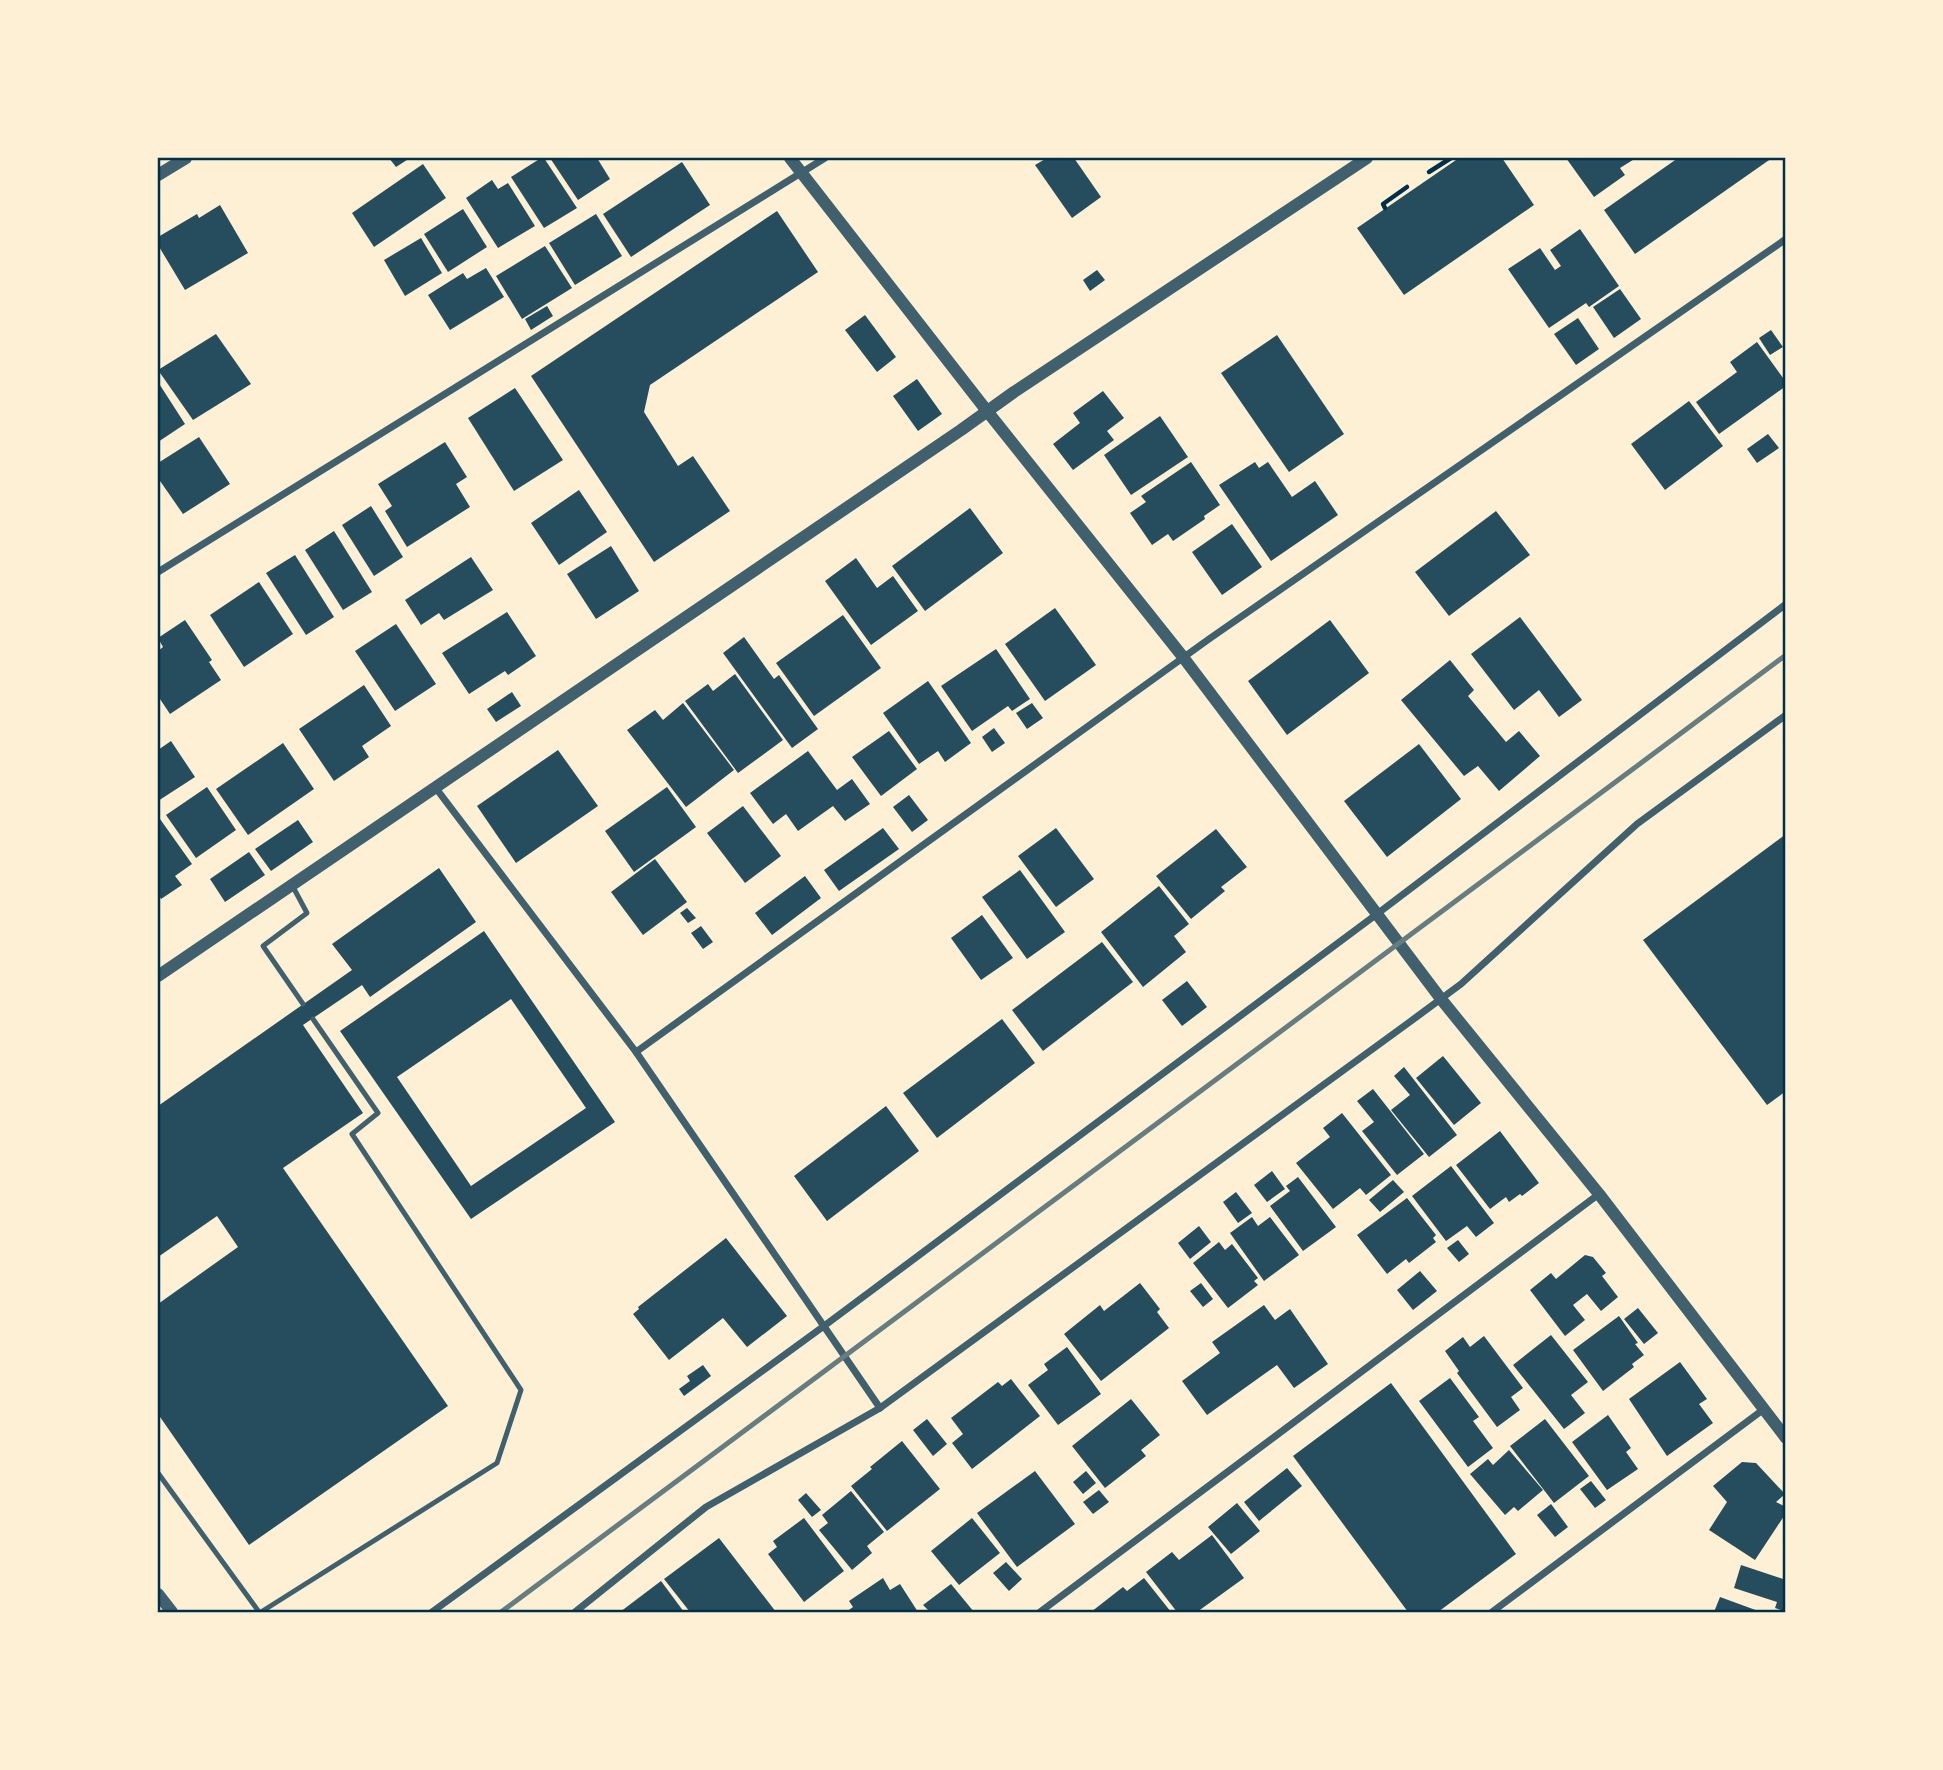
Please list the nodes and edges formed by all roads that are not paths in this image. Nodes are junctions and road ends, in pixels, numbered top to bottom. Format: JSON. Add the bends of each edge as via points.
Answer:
{"nodes":[{"id":1,"x":186,"y":158,"type":"edge"},
{"id":2,"x":790,"y":158,"type":"edge"},
{"id":3,"x":825,"y":158,"type":"edge"},
{"id":4,"x":1367,"y":158,"type":"edge"},
{"id":5,"x":802,"y":173,"type":"junction"},
{"id":6,"x":158,"y":175,"type":"edge"},
{"id":7,"x":1786,"y":239,"type":"edge"},
{"id":8,"x":987,"y":411,"type":"junction"},
{"id":9,"x":158,"y":572,"type":"edge"},
{"id":10,"x":1786,"y":604,"type":"edge"},
{"id":11,"x":1183,"y":657,"type":"junction"},
{"id":12,"x":1786,"y":715,"type":"edge"},
{"id":13,"x":435,"y":787,"type":"junction"},
{"id":14,"x":292,"y":885,"type":"junction"},
{"id":15,"x":1377,"y":914,"type":"junction"},
{"id":16,"x":158,"y":976,"type":"edge"},
{"id":17,"x":1441,"y":999,"type":"junction"},
{"id":18,"x":303,"y":1004,"type":"dead end"},
{"id":19,"x":313,"y":1018,"type":"dead end"},
{"id":20,"x":636,"y":1052,"type":"junction"},
{"id":21,"x":1599,"y":1194,"type":"junction"},
{"id":22,"x":824,"y":1326,"type":"junction"},
{"id":23,"x":880,"y":1408,"type":"junction"},
{"id":24,"x":1764,"y":1409,"type":"junction"},
{"id":25,"x":1786,"y":1438,"type":"edge"},
{"id":26,"x":158,"y":1473,"type":"edge"},
{"id":27,"x":158,"y":1594,"type":"edge"},
{"id":28,"x":172,"y":1612,"type":"edge"},
{"id":29,"x":260,"y":1612,"type":"edge"},
{"id":30,"x":432,"y":1612,"type":"edge"},
{"id":31,"x":575,"y":1612,"type":"edge"},
{"id":32,"x":1040,"y":1612,"type":"edge"},
{"id":33,"x":1492,"y":1612,"type":"edge"}],
"edges":[{"from":1,"to":6,"type":"street"},
{"from":2,"to":5,"type":"street"},
{"from":3,"to":5,"type":"street"},
{"from":4,"to":8,"type":"street"},
{"from":5,"to":8,"type":"street"},
{"from":5,"to":9,"type":"street"},
{"from":7,"to":11,"type":"street"},
{"from":8,"to":11,"type":"street"},
{"from":8,"to":13,"type":"street"},
{"from":10,"to":15,"type":"street"},
{"from":11,"to":15,"type":"street"},
{"from":11,"to":20,"type":"street"},
{"from":12,"to":17,"type":"street","via":[[1637,824]]},
{"from":13,"to":14,"type":"street"},
{"from":13,"to":20,"type":"street"},
{"from":14,"to":16,"type":"street"},
{"from":14,"to":18,"type":"lane","via":[[307,913],[263,946]]},
{"from":15,"to":17,"type":"street"},
{"from":15,"to":22,"type":"street"},
{"from":17,"to":21,"type":"street"},
{"from":17,"to":23,"type":"street"},
{"from":19,"to":29,"type":"lane","via":[[378,1113],[352,1134],[521,1390],[497,1463]]},
{"from":20,"to":22,"type":"street"},
{"from":21,"to":24,"type":"street"},
{"from":21,"to":32,"type":"street"},
{"from":22,"to":23,"type":"street"},
{"from":22,"to":30,"type":"street"},
{"from":23,"to":31,"type":"street","via":[[706,1507]]},
{"from":24,"to":25,"type":"street"},
{"from":24,"to":33,"type":"street"},
{"from":26,"to":29,"type":"lane"},
{"from":27,"to":28,"type":"street"}]}
